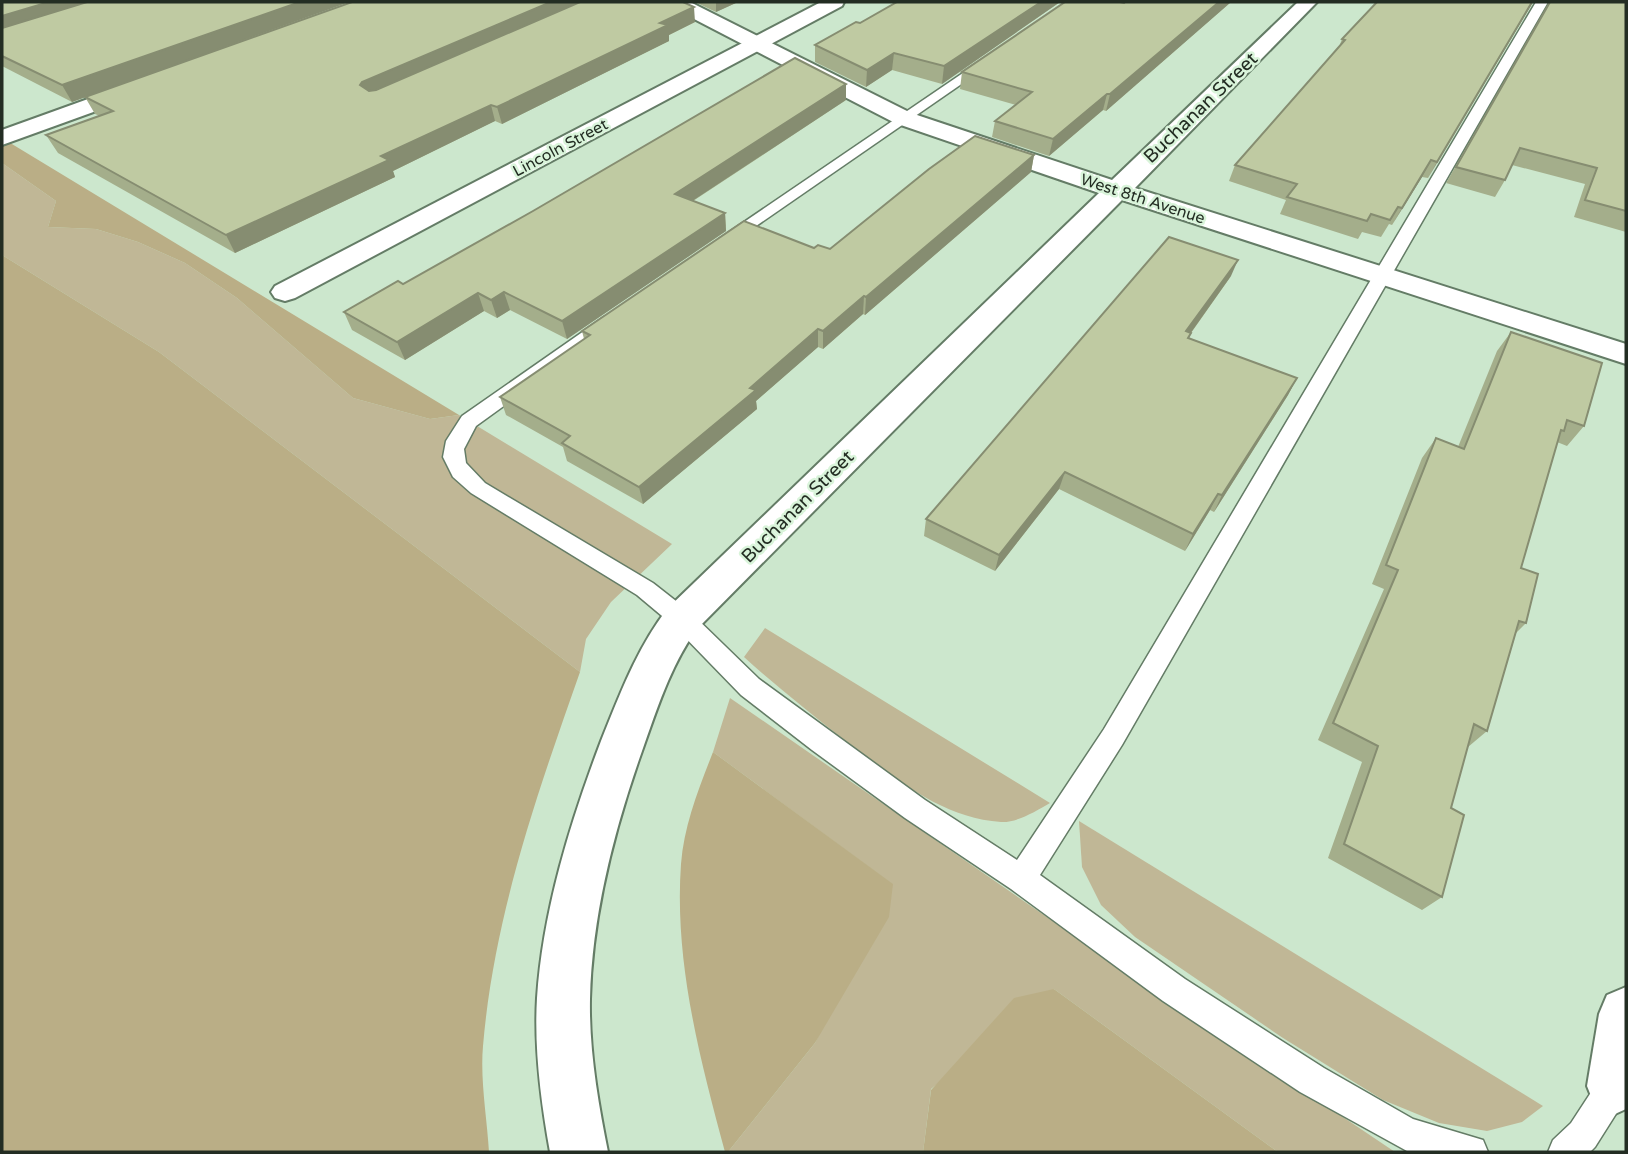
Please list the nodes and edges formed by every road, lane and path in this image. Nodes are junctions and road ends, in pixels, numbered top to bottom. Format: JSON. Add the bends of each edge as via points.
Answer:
{"nodes":[{"id":1,"x":676,"y":2,"type":"edge"},
{"id":2,"x":835,"y":2,"type":"edge"},
{"id":3,"x":1308,"y":2,"type":"edge"},
{"id":4,"x":1542,"y":2,"type":"edge"},
{"id":5,"x":756,"y":43,"type":"junction"},
{"id":6,"x":1005,"y":48,"type":"edge"},
{"id":7,"x":158,"y":80,"type":"edge"},
{"id":8,"x":903,"y":118,"type":"junction"},
{"id":9,"x":2,"y":138,"type":"edge"},
{"id":10,"x":1116,"y":190,"type":"junction"},
{"id":11,"x":715,"y":248,"type":"edge"},
{"id":12,"x":1381,"y":275,"type":"junction"},
{"id":13,"x":285,"y":292,"type":"dead end"},
{"id":14,"x":624,"y":311,"type":"edge"},
{"id":15,"x":1626,"y":354,"type":"edge"},
{"id":16,"x":682,"y":619,"type":"junction"},
{"id":17,"x":1021,"y":879,"type":"junction"},
{"id":18,"x":1626,"y":1014,"type":"edge"},
{"id":19,"x":1615,"y":1086,"type":"joint"},
{"id":20,"x":579,"y":1152,"type":"edge"},
{"id":21,"x":1471,"y":1152,"type":"edge"},
{"id":22,"x":1565,"y":1152,"type":"edge"}],
"edges":[{"from":1,"to":5,"type":"street","name":"West 8th Avenue"},
{"from":2,"to":5,"type":"street","name":"Lincoln Street"},
{"from":3,"to":10,"type":"street","name":"Buchanan Street"},
{"from":4,"to":12,"type":"lane"},
{"from":5,"to":8,"type":"street","name":"West 8th Avenue"},
{"from":5,"to":13,"type":"street","name":"Lincoln Street"},
{"from":6,"to":8,"type":"lane"},
{"from":7,"to":9,"type":"street"},
{"from":8,"to":10,"type":"street","name":"West 8th Avenue"},
{"from":8,"to":11,"type":"lane"},
{"from":10,"to":12,"type":"street","name":"West 8th Avenue"},
{"from":10,"to":16,"type":"street","name":"Buchanan Street"},
{"from":12,"to":15,"type":"street","name":"West 8th Avenue"},
{"from":12,"to":17,"type":"lane","via":[[1113,737]]},
{"from":14,"to":16,"type":"lane","via":[[469,421],[454,440],[453,457],[460,474],[478,488],[611,567]]},
{"from":16,"to":17,"type":"lane","via":[[750,687],[915,809]]},
{"from":16,"to":20,"type":"street","name":"Buchanan Street","via":[[652,666],[605,787],[585,865],[568,957],[564,1033]]},
{"from":17,"to":21,"type":"lane","via":[[1174,990],[1312,1080],[1407,1134]]},
{"from":18,"to":19,"type":"street"},
{"from":19,"to":22,"type":"lane","via":[[1583,1135]]}]}
